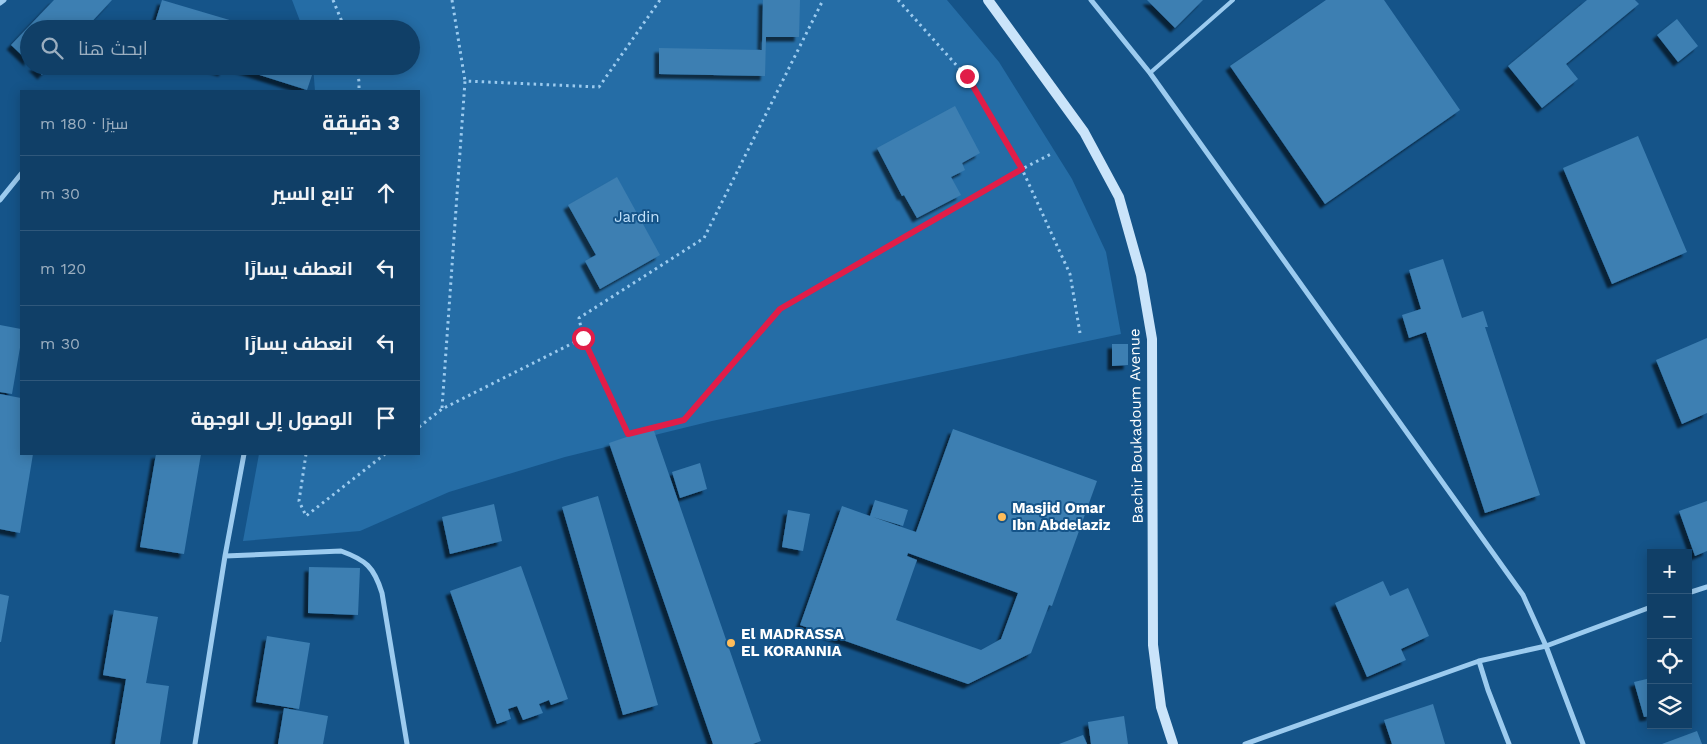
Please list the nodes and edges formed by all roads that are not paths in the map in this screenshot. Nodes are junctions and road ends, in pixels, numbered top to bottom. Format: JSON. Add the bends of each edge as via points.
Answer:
{"nodes":[{"id":1,"x":4,"y":0,"type":"edge"},
{"id":2,"x":988,"y":0,"type":"edge"},
{"id":3,"x":1091,"y":0,"type":"edge"},
{"id":4,"x":1233,"y":0,"type":"edge"},
{"id":5,"x":0,"y":3,"type":"edge"},
{"id":6,"x":1150,"y":73,"type":"junction"},
{"id":7,"x":20,"y":175,"type":"edge"},
{"id":8,"x":0,"y":200,"type":"edge"},
{"id":9,"x":244,"y":455,"type":"edge"},
{"id":10,"x":225,"y":556,"type":"junction"},
{"id":11,"x":1707,"y":586,"type":"edge"},
{"id":12,"x":1692,"y":592,"type":"edge"},
{"id":13,"x":1647,"y":608,"type":"edge"},
{"id":14,"x":1546,"y":646,"type":"junction"},
{"id":15,"x":1479,"y":661,"type":"junction"},
{"id":16,"x":195,"y":744,"type":"edge"},
{"id":17,"x":408,"y":744,"type":"edge"},
{"id":18,"x":1172,"y":744,"type":"edge"},
{"id":19,"x":1245,"y":744,"type":"edge"},
{"id":20,"x":1509,"y":744,"type":"edge"},
{"id":21,"x":1583,"y":744,"type":"edge"}],
"edges":[{"from":1,"to":5,"type":"street"},
{"from":2,"to":18,"type":"street","name":"Bachir Boukadoum Avenue","via":[[1084,132],[1119,197],[1141,275],[1152,339],[1153,645],[1161,706]]},
{"from":3,"to":6,"type":"street"},
{"from":4,"to":6,"type":"lane"},
{"from":6,"to":14,"type":"street","via":[[1523,595]]},
{"from":7,"to":8,"type":"street"},
{"from":9,"to":10,"type":"street"},
{"from":10,"to":16,"type":"street"},
{"from":10,"to":17,"type":"street","via":[[341,551],[358,557],[376,574]]},
{"from":11,"to":12,"type":"street"},
{"from":13,"to":14,"type":"street"},
{"from":14,"to":15,"type":"street"},
{"from":14,"to":21,"type":"street"},
{"from":15,"to":19,"type":"street"},
{"from":15,"to":20,"type":"street"}]}
